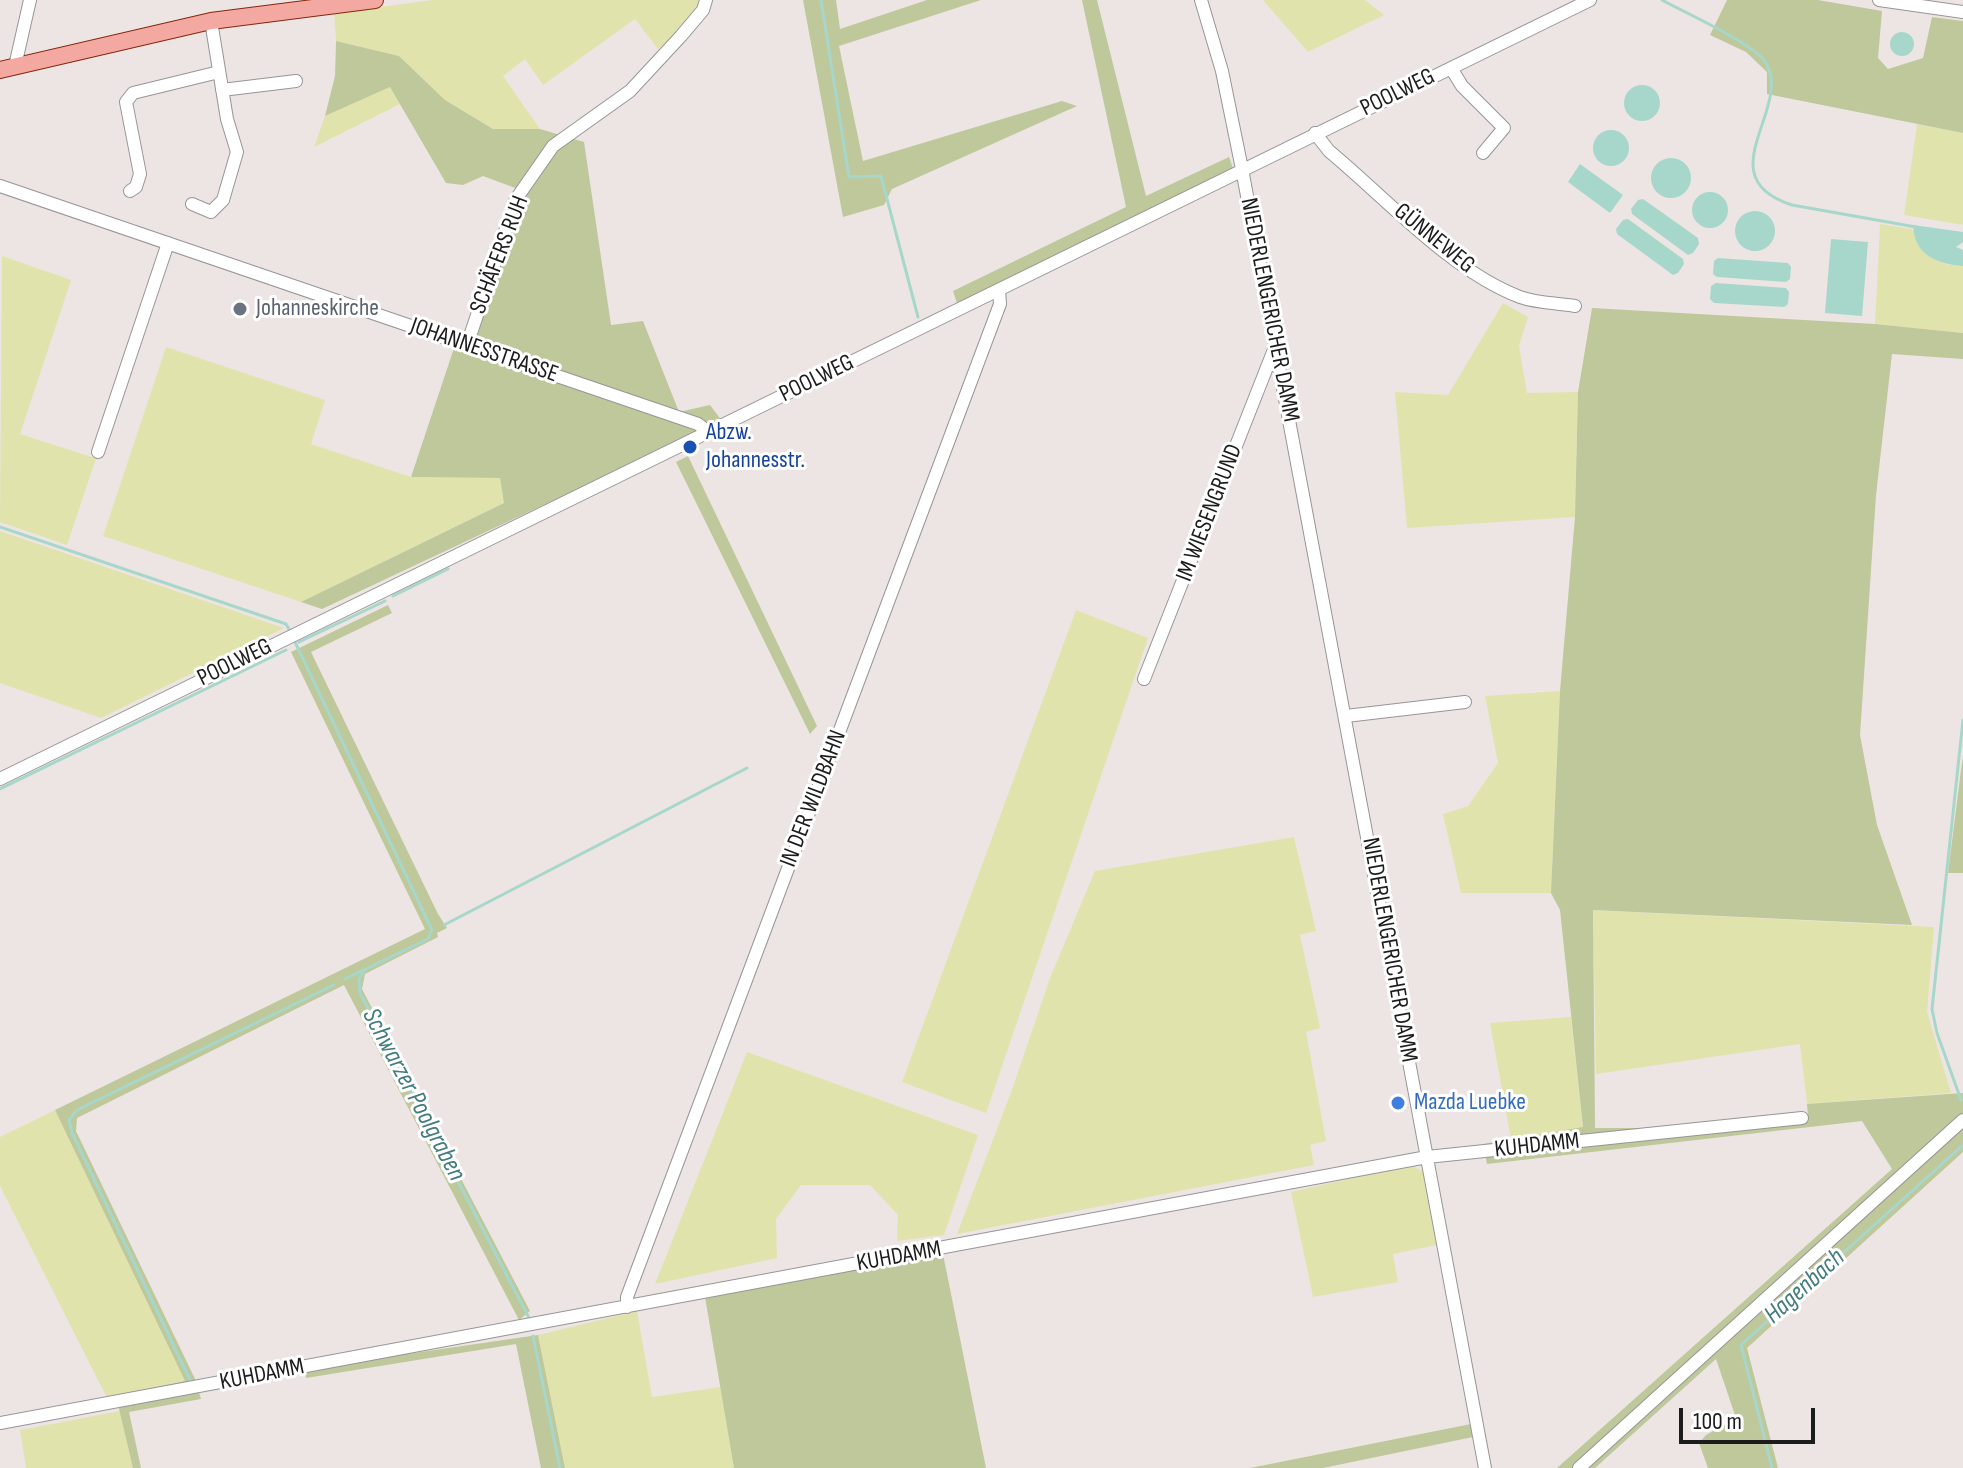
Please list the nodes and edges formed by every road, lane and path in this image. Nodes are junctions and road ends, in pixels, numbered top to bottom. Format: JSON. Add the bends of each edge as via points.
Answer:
{"nodes":[{"id":1,"x":30,"y":0,"type":"edge"},
{"id":2,"x":375,"y":0,"type":"edge"},
{"id":3,"x":706,"y":0,"type":"edge"},
{"id":4,"x":1201,"y":0,"type":"edge"},
{"id":5,"x":1590,"y":0,"type":"edge"},
{"id":6,"x":1879,"y":0,"type":"edge"},
{"id":7,"x":1963,"y":12,"type":"edge"},
{"id":8,"x":211,"y":21,"type":"junction"},
{"id":9,"x":7,"y":68,"type":"edge"},
{"id":10,"x":1451,"y":68,"type":"junction"},
{"id":11,"x":219,"y":72,"type":"junction"},
{"id":12,"x":296,"y":81,"type":"dead end"},
{"id":13,"x":222,"y":90,"type":"junction"},
{"id":14,"x":1315,"y":133,"type":"junction"},
{"id":15,"x":1483,"y":153,"type":"dead end"},
{"id":16,"x":1242,"y":169,"type":"junction"},
{"id":17,"x":0,"y":186,"type":"edge"},
{"id":18,"x":130,"y":191,"type":"dead end"},
{"id":19,"x":192,"y":204,"type":"dead end"},
{"id":20,"x":168,"y":243,"type":"junction"},
{"id":21,"x":999,"y":290,"type":"junction"},
{"id":22,"x":1575,"y":306,"type":"dead end"},
{"id":23,"x":467,"y":345,"type":"junction"},
{"id":24,"x":1275,"y":346,"type":"junction"},
{"id":25,"x":708,"y":432,"type":"junction"},
{"id":26,"x":98,"y":452,"type":"dead end"},
{"id":27,"x":1144,"y":679,"type":"dead end"},
{"id":28,"x":1465,"y":702,"type":"dead end"},
{"id":29,"x":1346,"y":716,"type":"junction"},
{"id":30,"x":0,"y":779,"type":"edge"},
{"id":31,"x":1802,"y":1118,"type":"dead end"},
{"id":32,"x":1963,"y":1120,"type":"edge"},
{"id":33,"x":1427,"y":1157,"type":"junction"},
{"id":34,"x":627,"y":1307,"type":"junction"},
{"id":35,"x":0,"y":1423,"type":"edge"},
{"id":36,"x":1485,"y":1468,"type":"edge"},
{"id":37,"x":1579,"y":1468,"type":"edge"}],
"edges":[{"from":1,"to":9,"type":"street"},
{"from":2,"to":8,"type":"main road"},
{"from":3,"to":23,"type":"street","name":"SCHÄFERS RUH","via":[[696,19],[630,91],[553,146],[516,199]]},
{"from":4,"to":16,"type":"street","name":"NIEDERLENGERICHER DAMM"},
{"from":5,"to":10,"type":"street","name":"POOLWEG"},
{"from":6,"to":7,"type":"street"},
{"from":8,"to":9,"type":"main road"},
{"from":8,"to":11,"type":"street"},
{"from":10,"to":14,"type":"street","name":"POOLWEG"},
{"from":10,"to":15,"type":"street","via":[[1504,128]]},
{"from":11,"to":13,"type":"street"},
{"from":11,"to":18,"type":"street","via":[[133,93],[126,102],[140,174]]},
{"from":12,"to":13,"type":"street"},
{"from":13,"to":19,"type":"street","via":[[237,152],[223,200],[211,212]]},
{"from":14,"to":16,"type":"street","name":"POOLWEG"},
{"from":14,"to":22,"type":"street","name":"GÜNNEWEG","via":[[1329,151],[1482,278],[1522,298]]},
{"from":16,"to":21,"type":"street","name":"POOLWEG"},
{"from":16,"to":24,"type":"street","name":"NIEDERLENGERICHER DAMM"},
{"from":17,"to":20,"type":"street","name":"JOHANNESSTRASSE"},
{"from":20,"to":23,"type":"street","name":"JOHANNESSTRASSE"},
{"from":20,"to":26,"type":"street"},
{"from":21,"to":25,"type":"street","name":"POOLWEG"},
{"from":21,"to":34,"type":"street","name":"IN DER WILDBAHN","via":[[1000,304]]},
{"from":23,"to":25,"type":"street","name":"JOHANNESSTRASSE","via":[[698,424]]},
{"from":24,"to":27,"type":"street","name":"IM WIESENGRUND"},
{"from":24,"to":29,"type":"street","name":"NIEDERLENGERICHER DAMM"},
{"from":25,"to":30,"type":"street","name":"POOLWEG"},
{"from":28,"to":29,"type":"street"},
{"from":29,"to":33,"type":"street","name":"NIEDERLENGERICHER DAMM"},
{"from":31,"to":33,"type":"street","name":"KUHDAMM"},
{"from":32,"to":37,"type":"street"},
{"from":33,"to":34,"type":"street","name":"KUHDAMM"},
{"from":33,"to":36,"type":"street","name":"NIEDERLENGERICHER DAMM"},
{"from":34,"to":35,"type":"street","name":"KUHDAMM"}]}
